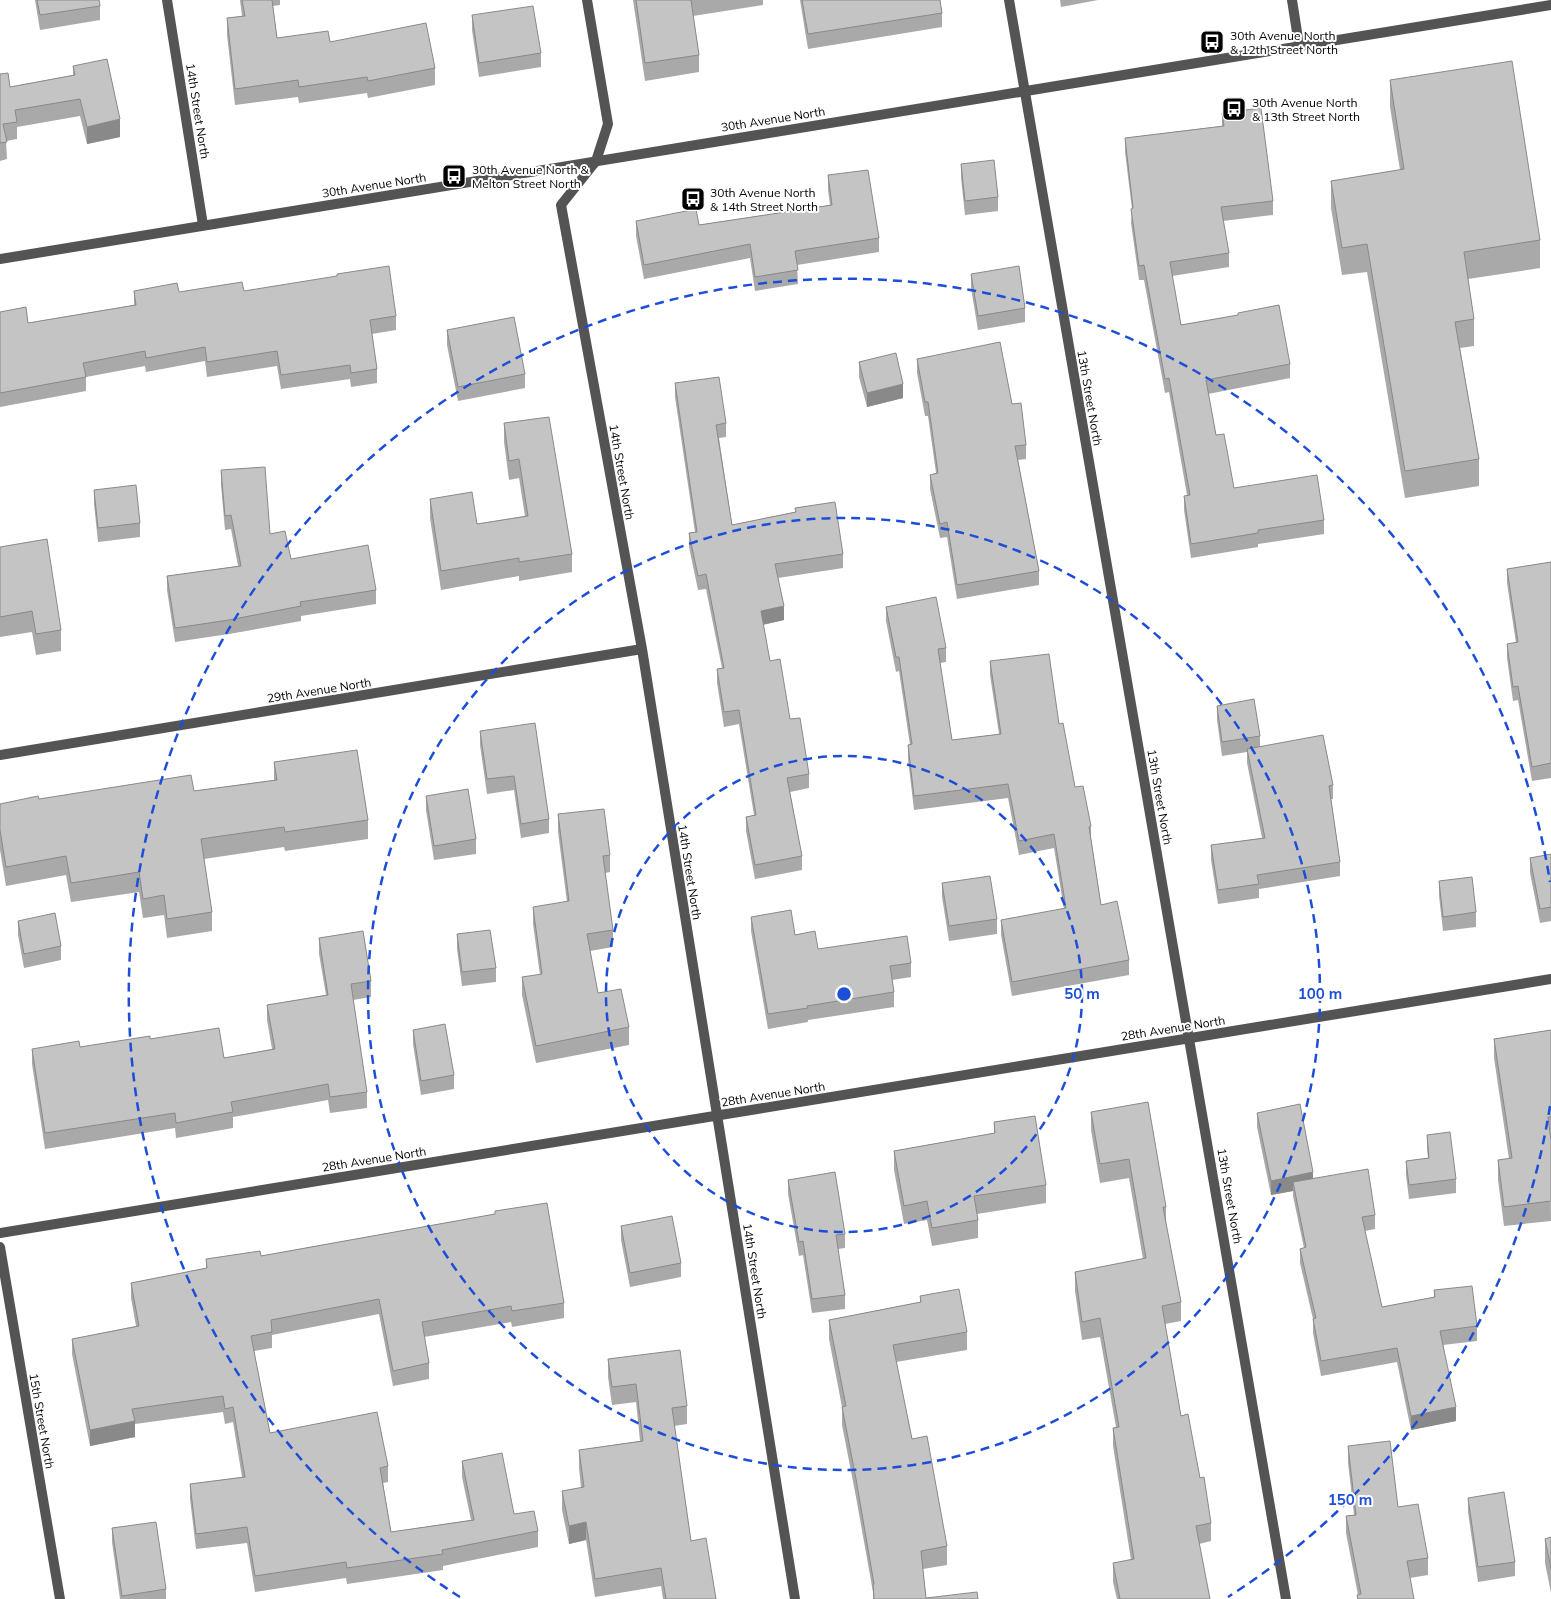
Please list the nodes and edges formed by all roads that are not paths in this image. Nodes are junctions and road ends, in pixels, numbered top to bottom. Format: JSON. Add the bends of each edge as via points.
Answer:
{"nodes":[{"id":1,"x":167,"y":0,"type":"edge"},
{"id":2,"x":587,"y":0,"type":"edge"},
{"id":3,"x":1009,"y":0,"type":"edge"},
{"id":4,"x":1292,"y":0,"type":"edge"},
{"id":5,"x":1551,"y":4,"type":"edge"},
{"id":6,"x":1300,"y":46,"type":"junction"},
{"id":7,"x":1024,"y":91,"type":"junction"},
{"id":8,"x":596,"y":161,"type":"junction"},
{"id":9,"x":204,"y":226,"type":"junction"},
{"id":10,"x":0,"y":259,"type":"edge"},
{"id":11,"x":642,"y":649,"type":"junction"},
{"id":12,"x":0,"y":755,"type":"edge"},
{"id":13,"x":1551,"y":979,"type":"edge"},
{"id":14,"x":1190,"y":1038,"type":"junction"},
{"id":15,"x":717,"y":1116,"type":"junction"},
{"id":16,"x":0,"y":1233,"type":"edge"},
{"id":17,"x":0,"y":1247,"type":"edge"},
{"id":18,"x":60,"y":1599,"type":"edge"},
{"id":19,"x":795,"y":1599,"type":"edge"},
{"id":20,"x":1286,"y":1599,"type":"edge"}],
"edges":[{"from":1,"to":9,"type":"street","name":"14th Street North"},
{"from":2,"to":8,"type":"street","via":[[608,124]]},
{"from":3,"to":7,"type":"street","name":"13th Street North"},
{"from":4,"to":6,"type":"street"},
{"from":5,"to":6,"type":"street","name":"30th Avenue North"},
{"from":6,"to":7,"type":"street","name":"30th Avenue North"},
{"from":7,"to":8,"type":"street","name":"30th Avenue North"},
{"from":7,"to":14,"type":"street","name":"13th Street North"},
{"from":8,"to":9,"type":"street","name":"30th Avenue North"},
{"from":8,"to":11,"type":"street","name":"14th Street North","via":[[561,205]]},
{"from":9,"to":10,"type":"street","name":"30th Avenue North"},
{"from":11,"to":12,"type":"street","name":"29th Avenue North"},
{"from":11,"to":15,"type":"street","name":"14th Street North"},
{"from":13,"to":14,"type":"street","name":"28th Avenue North"},
{"from":14,"to":15,"type":"street","name":"28th Avenue North"},
{"from":14,"to":20,"type":"street","name":"13th Street North"},
{"from":15,"to":16,"type":"street","name":"28th Avenue North"},
{"from":15,"to":19,"type":"street","name":"14th Street North"},
{"from":17,"to":18,"type":"street","name":"15th Street North"}]}
